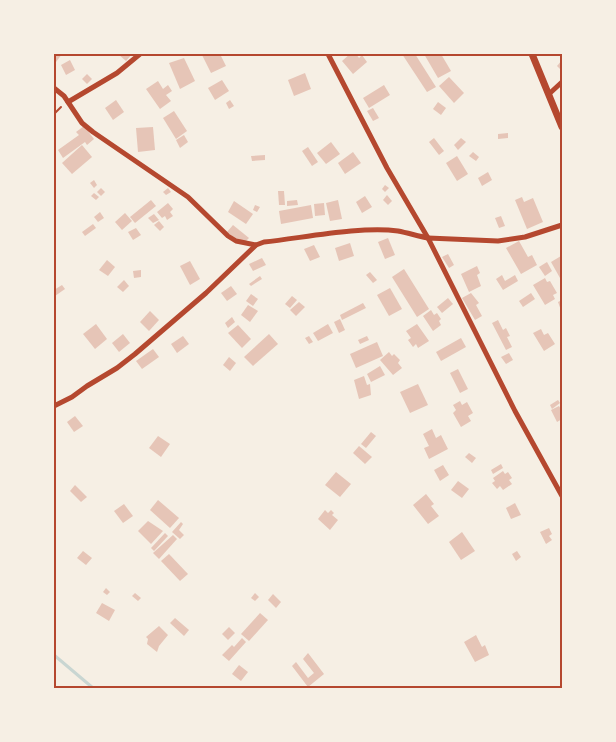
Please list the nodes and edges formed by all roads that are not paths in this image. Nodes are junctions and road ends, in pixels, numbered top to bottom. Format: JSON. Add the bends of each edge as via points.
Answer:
{"nodes":[{"id":1,"x":140,"y":54,"type":"edge"},
{"id":2,"x":328,"y":54,"type":"edge"},
{"id":3,"x":532,"y":54,"type":"edge"},
{"id":4,"x":562,"y":82,"type":"edge"},
{"id":5,"x":54,"y":88,"type":"edge"},
{"id":6,"x":549,"y":94,"type":"junction"},
{"id":7,"x":68,"y":102,"type":"junction"},
{"id":8,"x":562,"y":127,"type":"edge"},
{"id":9,"x":562,"y":225,"type":"edge"},
{"id":10,"x":428,"y":238,"type":"junction"},
{"id":11,"x":256,"y":245,"type":"junction"},
{"id":12,"x":54,"y":406,"type":"edge"},
{"id":13,"x":562,"y":496,"type":"edge"}],
"edges":[{"from":1,"to":7,"type":"street","via":[[117,73]]},
{"from":2,"to":10,"type":"street","via":[[387,168]]},
{"from":3,"to":6,"type":"main road"},
{"from":4,"to":6,"type":"street"},
{"from":5,"to":7,"type":"street"},
{"from":6,"to":8,"type":"main road"},
{"from":7,"to":11,"type":"street","via":[[82,123],[188,197],[228,236]]},
{"from":9,"to":10,"type":"street","via":[[525,237],[498,241]]},
{"from":10,"to":11,"type":"street","via":[[384,230]]},
{"from":10,"to":13,"type":"street","via":[[515,411]]},
{"from":11,"to":12,"type":"street","via":[[135,354]]}]}
